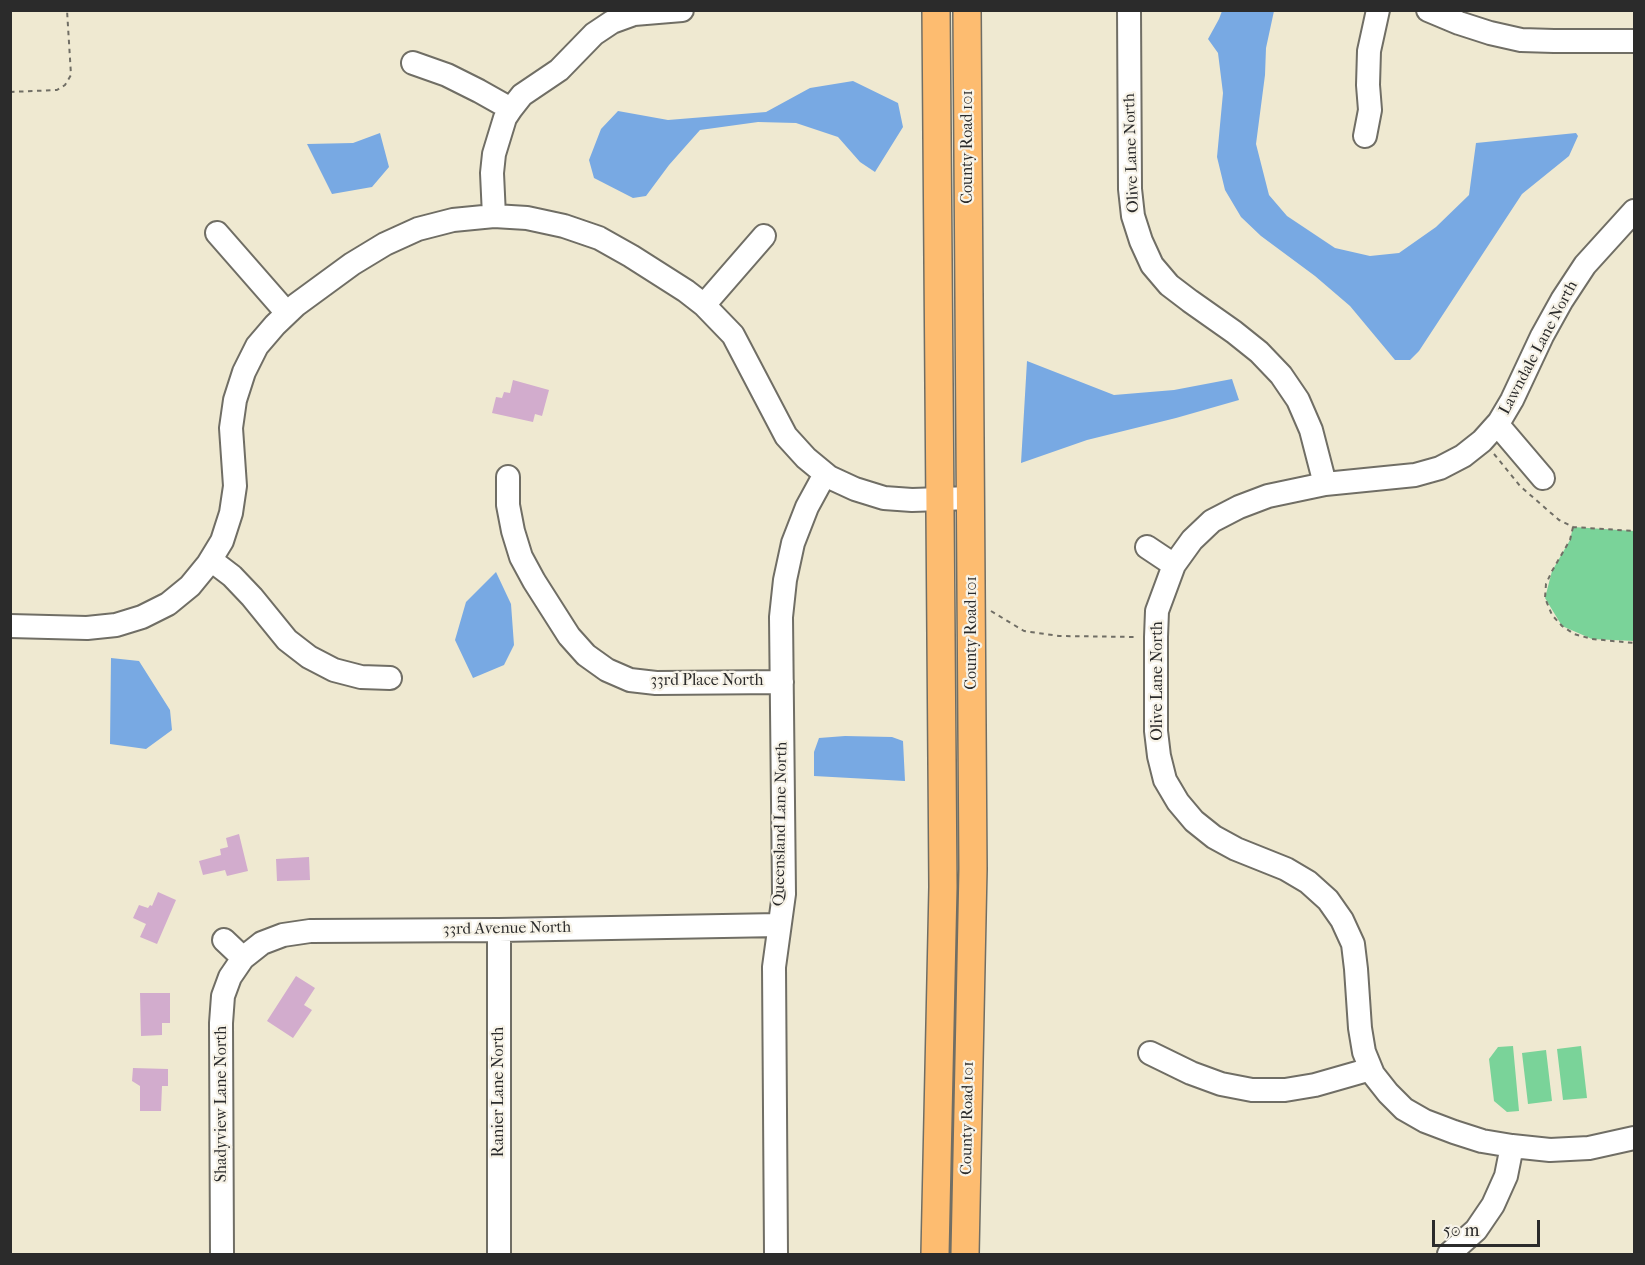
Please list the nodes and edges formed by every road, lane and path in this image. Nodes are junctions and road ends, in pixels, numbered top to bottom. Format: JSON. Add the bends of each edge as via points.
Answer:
{"nodes":[{"id":1,"x":67,"y":10,"type":"edge"},
{"id":2,"x":682,"y":10,"type":"edge"},
{"id":3,"x":936,"y":10,"type":"edge"},
{"id":4,"x":967,"y":10,"type":"edge"},
{"id":5,"x":1129,"y":10,"type":"edge"},
{"id":6,"x":1378,"y":10,"type":"edge"},
{"id":7,"x":1428,"y":10,"type":"edge"},
{"id":8,"x":1635,"y":41,"type":"edge"},
{"id":9,"x":413,"y":63,"type":"dead end"},
{"id":10,"x":10,"y":92,"type":"edge"},
{"id":11,"x":511,"y":109,"type":"junction"},
{"id":12,"x":1365,"y":136,"type":"dead end"},
{"id":13,"x":1635,"y":211,"type":"edge"},
{"id":14,"x":494,"y":216,"type":"junction"},
{"id":15,"x":217,"y":233,"type":"dead end"},
{"id":16,"x":764,"y":236,"type":"dead end"},
{"id":17,"x":704,"y":305,"type":"junction"},
{"id":18,"x":287,"y":314,"type":"junction"},
{"id":19,"x":1489,"y":433,"type":"junction"},
{"id":20,"x":825,"y":474,"type":"junction"},
{"id":21,"x":508,"y":477,"type":"dead end"},
{"id":22,"x":1543,"y":478,"type":"dead end"},
{"id":23,"x":1325,"y":484,"type":"junction"},
{"id":24,"x":940,"y":498,"type":"junction"},
{"id":25,"x":971,"y":498,"type":"junction"},
{"id":26,"x":1573,"y":527,"type":"junction"},
{"id":27,"x":1635,"y":531,"type":"edge"},
{"id":28,"x":1148,"y":547,"type":"dead end"},
{"id":29,"x":210,"y":560,"type":"junction"},
{"id":30,"x":1174,"y":565,"type":"junction"},
{"id":31,"x":986,"y":607,"type":"dead end"},
{"id":32,"x":10,"y":626,"type":"edge"},
{"id":33,"x":1156,"y":637,"type":"junction"},
{"id":34,"x":1635,"y":643,"type":"edge"},
{"id":35,"x":390,"y":678,"type":"dead end"},
{"id":36,"x":782,"y":682,"type":"junction"},
{"id":37,"x":779,"y":925,"type":"junction"},
{"id":38,"x":499,"y":930,"type":"junction"},
{"id":39,"x":224,"y":940,"type":"dead end"},
{"id":40,"x":243,"y":958,"type":"junction"},
{"id":41,"x":1150,"y":1053,"type":"dead end"},
{"id":42,"x":1371,"y":1069,"type":"junction"},
{"id":43,"x":1635,"y":1138,"type":"edge"},
{"id":44,"x":1512,"y":1146,"type":"junction"},
{"id":45,"x":222,"y":1254,"type":"edge"},
{"id":46,"x":499,"y":1254,"type":"edge"},
{"id":47,"x":777,"y":1254,"type":"edge"},
{"id":48,"x":935,"y":1254,"type":"edge"},
{"id":49,"x":965,"y":1254,"type":"edge"},
{"id":50,"x":1449,"y":1254,"type":"edge"}],
"edges":[{"from":1,"to":10,"type":"path","via":[[70,75],[65,85],[57,90]]},
{"from":2,"to":11,"type":"street","via":[[634,14],[612,22],[594,34],[559,70],[522,95]]},
{"from":3,"to":24,"type":"main road","name":"County Road 101"},
{"from":4,"to":25,"type":"main road","name":"County Road 101"},
{"from":5,"to":23,"type":"street","name":"Olive Lane North","via":[[1130,189],[1133,216],[1152,265],[1155,286],[1190,302],[1234,332],[1281,375],[1311,430]]},
{"from":6,"to":12,"type":"street","via":[[1369,51],[1370,110]]},
{"from":7,"to":8,"type":"street","via":[[1490,33],[1521,39]]},
{"from":9,"to":11,"type":"street","via":[[463,83]]},
{"from":11,"to":14,"type":"street","via":[[494,154]]},
{"from":13,"to":19,"type":"street","name":"Lawndale Lane North","via":[[1585,265],[1542,336],[1512,400]]},
{"from":14,"to":17,"type":"street","via":[[527,218],[599,238]]},
{"from":14,"to":18,"type":"street","via":[[453,220],[418,229],[385,244]]},
{"from":15,"to":18,"type":"street"},
{"from":16,"to":17,"type":"street"},
{"from":17,"to":20,"type":"street","via":[[733,335],[786,436]]},
{"from":18,"to":29,"type":"street","via":[[257,346],[235,400],[231,428],[235,486],[231,513],[222,541]]},
{"from":19,"to":22,"type":"street","via":[[1503,431]]},
{"from":19,"to":23,"type":"street","name":"Lawndale Lane North","via":[[1463,456],[1440,468],[1415,475]]},
{"from":19,"to":26,"type":"path","via":[[1520,486],[1551,514]]},
{"from":20,"to":24,"type":"street","via":[[884,498]]},
{"from":20,"to":36,"type":"street","name":"Queensland Lane North","via":[[793,543],[785,580]]},
{"from":21,"to":36,"type":"street","name":"33rd Place North","via":[[508,505],[521,557],[569,636],[586,655],[630,680]]},
{"from":23,"to":30,"type":"street","name":"Olive Lane North","via":[[1268,496],[1212,521]]},
{"from":24,"to":25,"type":"street"},
{"from":24,"to":48,"type":"main road","name":"County Road 101","via":[[943,887]]},
{"from":25,"to":49,"type":"main road","name":"County Road 101","via":[[973,869]]},
{"from":26,"to":27,"type":"path"},
{"from":26,"to":34,"type":"path","via":[[1546,584],[1545,598],[1552,615],[1574,634]]},
{"from":28,"to":30,"type":"street"},
{"from":29,"to":32,"type":"street","via":[[190,586],[168,604],[142,617],[87,628]]},
{"from":29,"to":35,"type":"street","via":[[232,576],[287,640],[309,657],[334,670],[361,677]]},
{"from":30,"to":33,"type":"street","name":"Olive Lane North","via":[[1157,611]]},
{"from":31,"to":33,"type":"path","via":[[1024,631],[1059,636]]},
{"from":33,"to":42,"type":"street","name":"Olive Lane North","via":[[1156,731],[1165,780],[1194,821],[1214,837],[1286,869],[1328,900],[1353,944],[1360,1028]]},
{"from":36,"to":37,"type":"street","name":"Queensland Lane North","via":[[784,894]]},
{"from":37,"to":38,"type":"street","name":"33rd Avenue North"},
{"from":37,"to":47,"type":"street","name":"Queensland Lane North","via":[[774,967]]},
{"from":38,"to":40,"type":"street","name":"33rd Avenue North","via":[[310,931],[262,943]]},
{"from":38,"to":46,"type":"street","name":"Ranier Lane North"},
{"from":39,"to":40,"type":"street"},
{"from":40,"to":45,"type":"street","name":"Shadyview Lane North","via":[[223,996],[221,1023]]},
{"from":41,"to":42,"type":"street","via":[[1221,1084],[1252,1090],[1315,1085]]},
{"from":42,"to":44,"type":"street","name":"Olive Lane North","via":[[1404,1109],[1425,1121],[1473,1138]]},
{"from":43,"to":44,"type":"street","name":"Olive Lane North","via":[[1589,1148],[1550,1150]]},
{"from":44,"to":50,"type":"street","via":[[1506,1176],[1493,1205],[1476,1230]]}]}
